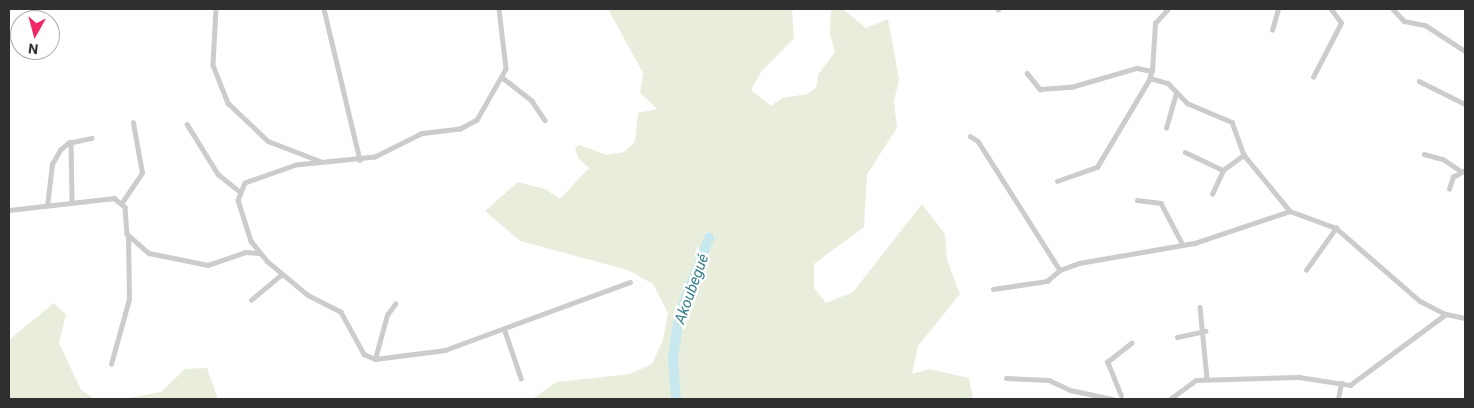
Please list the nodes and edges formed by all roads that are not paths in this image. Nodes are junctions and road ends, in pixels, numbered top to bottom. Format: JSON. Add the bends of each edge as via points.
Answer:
{"nodes":[{"id":1,"x":216,"y":9,"type":"edge"},
{"id":2,"x":324,"y":9,"type":"edge"},
{"id":3,"x":499,"y":9,"type":"edge"},
{"id":4,"x":1168,"y":9,"type":"edge"},
{"id":5,"x":1278,"y":9,"type":"edge"},
{"id":6,"x":1331,"y":9,"type":"edge"},
{"id":7,"x":1393,"y":9,"type":"edge"},
{"id":8,"x":1272,"y":30,"type":"dead end"},
{"id":9,"x":1465,"y":51,"type":"edge"},
{"id":10,"x":1152,"y":71,"type":"junction"},
{"id":11,"x":1027,"y":73,"type":"dead end"},
{"id":12,"x":1312,"y":77,"type":"dead end"},
{"id":13,"x":503,"y":78,"type":"junction"},
{"id":14,"x":1150,"y":78,"type":"junction"},
{"id":15,"x":1419,"y":81,"type":"dead end"},
{"id":16,"x":1176,"y":94,"type":"junction"},
{"id":17,"x":1465,"y":104,"type":"edge"},
{"id":18,"x":545,"y":120,"type":"dead end"},
{"id":19,"x":133,"y":123,"type":"dead end"},
{"id":20,"x":187,"y":124,"type":"dead end"},
{"id":21,"x":1166,"y":128,"type":"dead end"},
{"id":22,"x":970,"y":136,"type":"dead end"},
{"id":23,"x":91,"y":138,"type":"dead end"},
{"id":24,"x":71,"y":142,"type":"junction"},
{"id":25,"x":1185,"y":152,"type":"dead end"},
{"id":26,"x":299,"y":154,"type":"junction"},
{"id":27,"x":1424,"y":154,"type":"dead end"},
{"id":28,"x":1244,"y":155,"type":"junction"},
{"id":29,"x":360,"y":160,"type":"junction"},
{"id":30,"x":322,"y":162,"type":"junction"},
{"id":31,"x":296,"y":165,"type":"junction"},
{"id":32,"x":1223,"y":170,"type":"junction"},
{"id":33,"x":1463,"y":170,"type":"edge"},
{"id":34,"x":1057,"y":181,"type":"dead end"},
{"id":35,"x":1449,"y":189,"type":"dead end"},
{"id":36,"x":238,"y":190,"type":"junction"},
{"id":37,"x":1212,"y":194,"type":"dead end"},
{"id":38,"x":72,"y":200,"type":"junction"},
{"id":39,"x":1137,"y":200,"type":"dead end"},
{"id":40,"x":123,"y":201,"type":"junction"},
{"id":41,"x":47,"y":206,"type":"junction"},
{"id":42,"x":9,"y":210,"type":"edge"},
{"id":43,"x":1290,"y":210,"type":"junction"},
{"id":44,"x":1336,"y":228,"type":"junction"},
{"id":45,"x":127,"y":234,"type":"junction"},
{"id":46,"x":251,"y":241,"type":"junction"},
{"id":47,"x":1183,"y":245,"type":"junction"},
{"id":48,"x":245,"y":252,"type":"junction"},
{"id":49,"x":259,"y":254,"type":"junction"},
{"id":50,"x":1060,"y":270,"type":"junction"},
{"id":51,"x":1306,"y":270,"type":"dead end"},
{"id":52,"x":282,"y":274,"type":"junction"},
{"id":53,"x":630,"y":282,"type":"dead end"},
{"id":54,"x":992,"y":289,"type":"dead end"},
{"id":55,"x":252,"y":300,"type":"dead end"},
{"id":56,"x":395,"y":304,"type":"dead end"},
{"id":57,"x":1200,"y":307,"type":"dead end"},
{"id":58,"x":1446,"y":314,"type":"junction"},
{"id":59,"x":1465,"y":318,"type":"edge"},
{"id":60,"x":504,"y":331,"type":"junction"},
{"id":61,"x":1204,"y":331,"type":"junction"},
{"id":62,"x":1177,"y":337,"type":"dead end"},
{"id":63,"x":1131,"y":343,"type":"dead end"},
{"id":64,"x":375,"y":359,"type":"junction"},
{"id":65,"x":111,"y":364,"type":"dead end"},
{"id":66,"x":521,"y":378,"type":"dead end"},
{"id":67,"x":1006,"y":378,"type":"dead end"},
{"id":68,"x":1207,"y":379,"type":"junction"},
{"id":69,"x":1341,"y":383,"type":"junction"},
{"id":70,"x":1122,"y":398,"type":"edge"},
{"id":71,"x":1113,"y":399,"type":"edge"},
{"id":72,"x":1170,"y":399,"type":"edge"},
{"id":73,"x":1338,"y":399,"type":"edge"}],
"edges":[{"from":1,"to":26,"type":"street","via":[[211,53],[221,90],[253,130]]},
{"from":2,"to":29,"type":"street"},
{"from":3,"to":13,"type":"street","via":[[507,58]]},
{"from":4,"to":10,"type":"street","via":[[1156,23]]},
{"from":5,"to":8,"type":"street"},
{"from":6,"to":12,"type":"street","via":[[1341,23]]},
{"from":7,"to":9,"type":"street","via":[[1404,21],[1425,25]]},
{"from":10,"to":11,"type":"street","via":[[1137,68],[1071,86],[1040,88]]},
{"from":10,"to":14,"type":"street"},
{"from":13,"to":18,"type":"street","via":[[532,101]]},
{"from":13,"to":29,"type":"street","via":[[471,125],[421,134],[375,157]]},
{"from":14,"to":16,"type":"street","via":[[1168,83]]},
{"from":14,"to":34,"type":"street","via":[[1129,106],[1097,167]]},
{"from":15,"to":17,"type":"street"},
{"from":16,"to":21,"type":"street"},
{"from":16,"to":28,"type":"street","via":[[1232,122]]},
{"from":19,"to":40,"type":"street","via":[[142,173]]},
{"from":20,"to":36,"type":"street","via":[[218,174]]},
{"from":22,"to":50,"type":"street","via":[[978,141]]},
{"from":23,"to":24,"type":"street"},
{"from":24,"to":38,"type":"street"},
{"from":24,"to":41,"type":"street","via":[[52,164]]},
{"from":25,"to":32,"type":"street"},
{"from":26,"to":30,"type":"street"},
{"from":26,"to":31,"type":"street"},
{"from":27,"to":33,"type":"street","via":[[1443,158]]},
{"from":28,"to":32,"type":"street"},
{"from":28,"to":43,"type":"street"},
{"from":29,"to":30,"type":"street"},
{"from":30,"to":31,"type":"street"},
{"from":31,"to":36,"type":"street","via":[[245,183]]},
{"from":32,"to":37,"type":"street"},
{"from":33,"to":35,"type":"street"},
{"from":36,"to":46,"type":"street"},
{"from":38,"to":40,"type":"street","via":[[108,197]]},
{"from":38,"to":41,"type":"street"},
{"from":39,"to":47,"type":"street","via":[[1161,203]]},
{"from":40,"to":45,"type":"street"},
{"from":41,"to":42,"type":"street"},
{"from":43,"to":44,"type":"street"},
{"from":43,"to":47,"type":"street"},
{"from":44,"to":51,"type":"street"},
{"from":44,"to":58,"type":"street","via":[[1420,301]]},
{"from":45,"to":48,"type":"street","via":[[149,253],[186,262],[214,264]]},
{"from":45,"to":65,"type":"street","via":[[132,271],[129,299]]},
{"from":46,"to":48,"type":"street"},
{"from":46,"to":49,"type":"street"},
{"from":47,"to":50,"type":"street"},
{"from":48,"to":49,"type":"street"},
{"from":49,"to":52,"type":"street"},
{"from":50,"to":54,"type":"street","via":[[1037,284]]},
{"from":52,"to":55,"type":"street"},
{"from":52,"to":64,"type":"street","via":[[308,295],[341,312],[364,354]]},
{"from":53,"to":60,"type":"street"},
{"from":56,"to":64,"type":"street","via":[[386,315]]},
{"from":57,"to":61,"type":"street"},
{"from":58,"to":59,"type":"street"},
{"from":58,"to":69,"type":"street","via":[[1358,382]]},
{"from":60,"to":64,"type":"street","via":[[431,353]]},
{"from":60,"to":66,"type":"street"},
{"from":61,"to":62,"type":"street"},
{"from":61,"to":68,"type":"street"},
{"from":63,"to":70,"type":"street","via":[[1107,362]]},
{"from":67,"to":71,"type":"street","via":[[1049,380],[1070,390]]},
{"from":68,"to":69,"type":"street","via":[[1299,377]]},
{"from":68,"to":72,"type":"street","via":[[1187,383]]},
{"from":69,"to":73,"type":"street"},
{"from":70,"to":71,"type":"street"}]}
